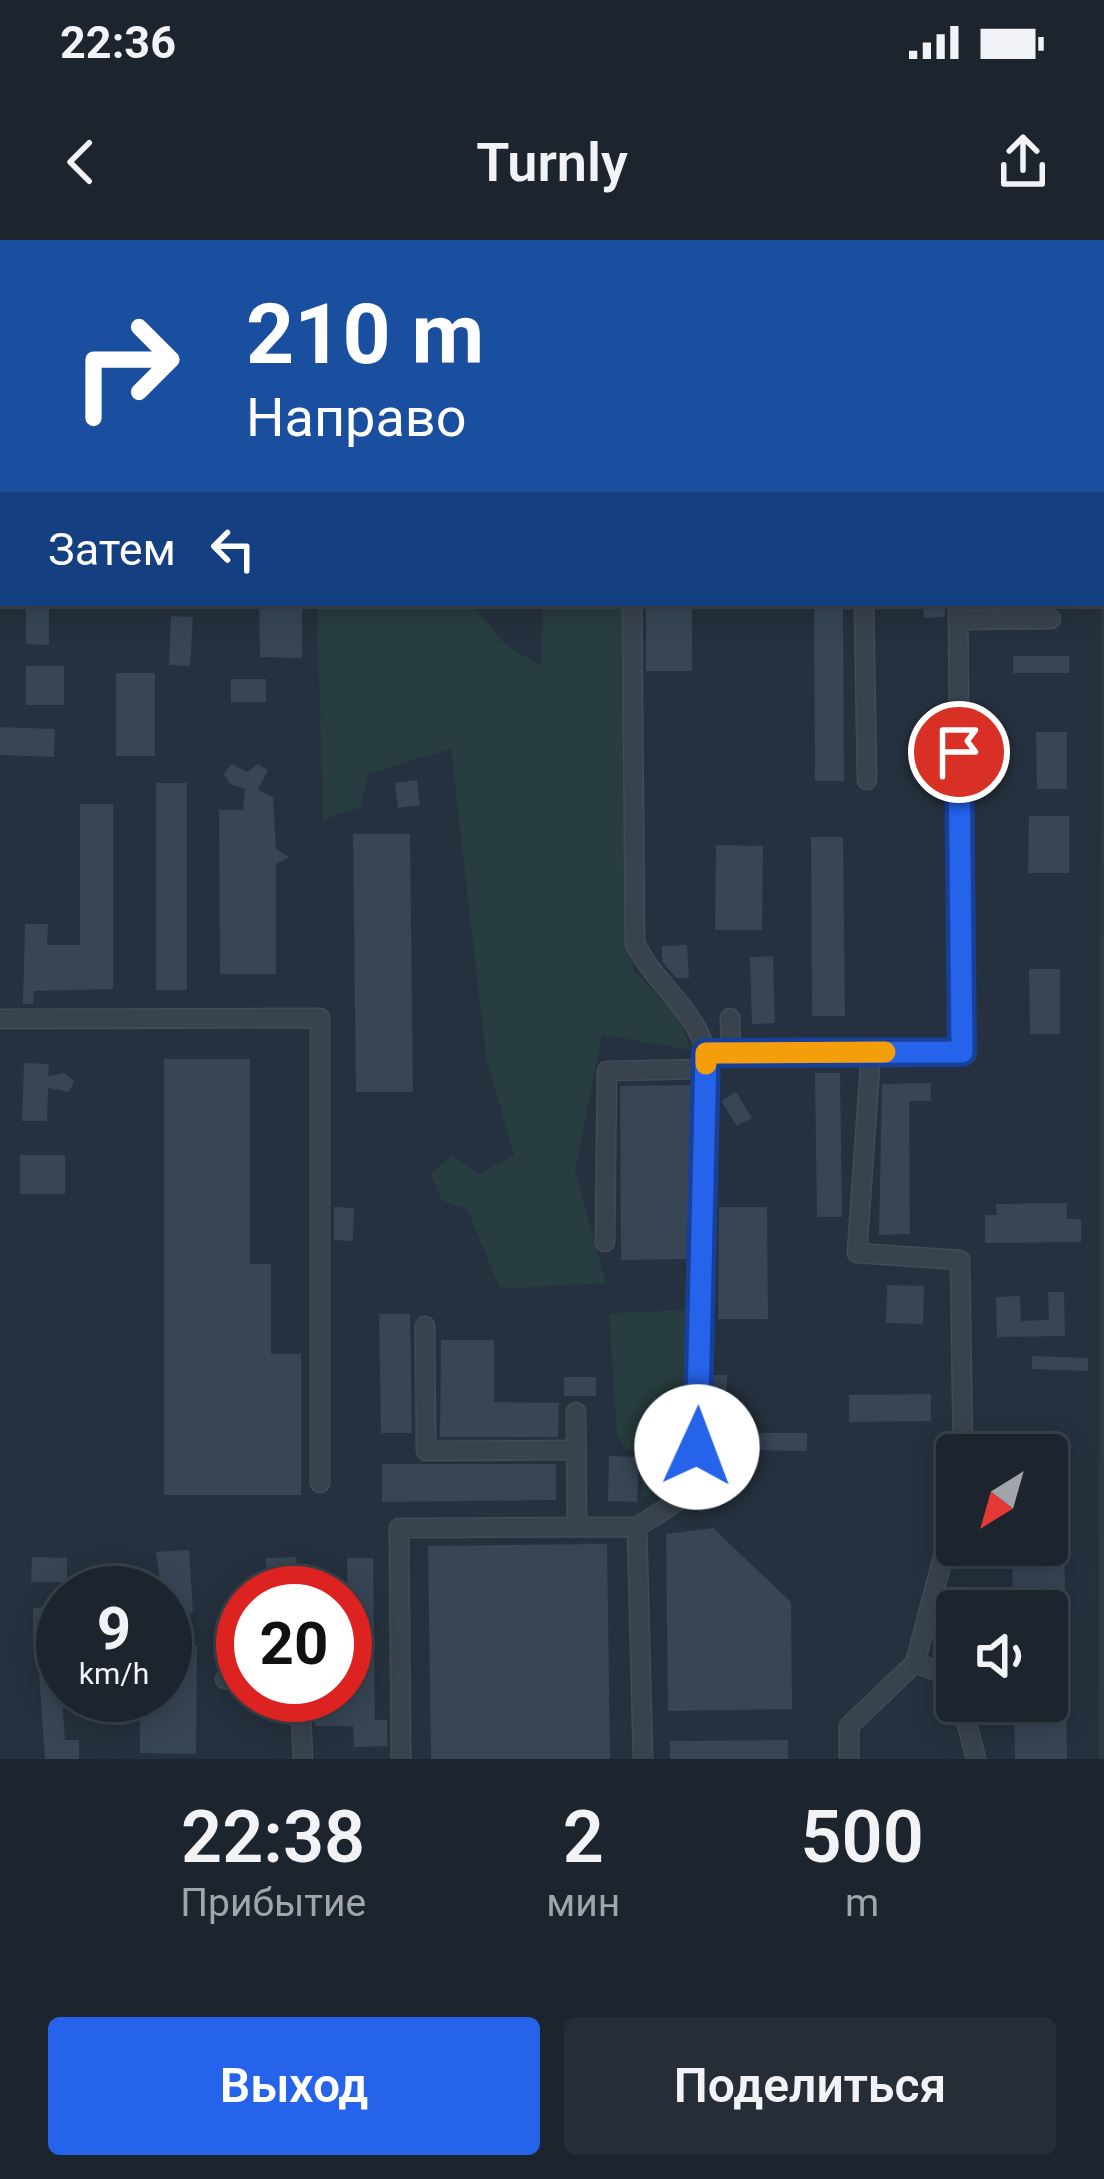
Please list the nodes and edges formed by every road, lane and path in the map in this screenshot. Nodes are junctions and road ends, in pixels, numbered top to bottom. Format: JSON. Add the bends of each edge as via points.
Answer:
{"nodes":[{"id":1,"x":0,"y":325,"type":"edge"},
{"id":2,"x":0,"y":354,"type":"edge"},
{"id":3,"x":632,"y":606,"type":"edge"},
{"id":4,"x":864,"y":606,"type":"edge"},
{"id":5,"x":958,"y":612,"type":"edge"},
{"id":6,"x":1052,"y":619,"type":"dead end"},
{"id":7,"x":866,"y":779,"type":"dead end"},
{"id":8,"x":730,"y":1018,"type":"dead end"},
{"id":9,"x":0,"y":1019,"type":"edge"},
{"id":10,"x":871,"y":1052,"type":"junction"},
{"id":11,"x":730,"y":1053,"type":"junction"},
{"id":12,"x":706,"y":1061,"type":"junction"},
{"id":13,"x":605,"y":1243,"type":"dead end"},
{"id":14,"x":425,"y":1326,"type":"dead end"},
{"id":15,"x":576,"y":1412,"type":"dead end"},
{"id":16,"x":963,"y":1434,"type":"edge"},
{"id":17,"x":576,"y":1450,"type":"junction"},
{"id":18,"x":320,"y":1483,"type":"dead end"},
{"id":19,"x":638,"y":1526,"type":"junction"},
{"id":20,"x":577,"y":1527,"type":"junction"},
{"id":21,"x":941,"y":1566,"type":"edge"},
{"id":22,"x":915,"y":1663,"type":"junction"},
{"id":23,"x":936,"y":1670,"type":"edge"},
{"id":24,"x":302,"y":1722,"type":"edge"},
{"id":25,"x":966,"y":1722,"type":"edge"},
{"id":26,"x":303,"y":1759,"type":"edge"},
{"id":27,"x":401,"y":1759,"type":"edge"},
{"id":28,"x":643,"y":1759,"type":"edge"},
{"id":29,"x":849,"y":1759,"type":"edge"},
{"id":30,"x":976,"y":1759,"type":"edge"}],
"edges":[{"from":1,"to":2,"type":"lane"},
{"from":3,"to":12,"type":"lane","via":[[635,943],[648,970],[700,1025]]},
{"from":4,"to":7,"type":"lane"},
{"from":5,"to":6,"type":"lane"},
{"from":5,"to":10,"type":"lane","via":[[962,1052]]},
{"from":8,"to":11,"type":"lane"},
{"from":9,"to":18,"type":"lane","via":[[320,1018]]},
{"from":10,"to":11,"type":"lane"},
{"from":10,"to":16,"type":"lane","via":[[857,1253],[961,1260]]},
{"from":11,"to":12,"type":"lane"},
{"from":12,"to":13,"type":"lane","via":[[607,1071]]},
{"from":12,"to":19,"type":"lane","via":[[695,1490]]},
{"from":14,"to":17,"type":"lane","via":[[426,1451]]},
{"from":15,"to":17,"type":"lane"},
{"from":17,"to":20,"type":"lane"},
{"from":19,"to":20,"type":"lane"},
{"from":19,"to":28,"type":"lane"},
{"from":20,"to":27,"type":"lane","via":[[399,1528]]},
{"from":21,"to":22,"type":"lane"},
{"from":22,"to":23,"type":"lane"},
{"from":22,"to":29,"type":"lane","via":[[849,1726]]},
{"from":24,"to":26,"type":"lane"},
{"from":25,"to":30,"type":"lane"}]}
